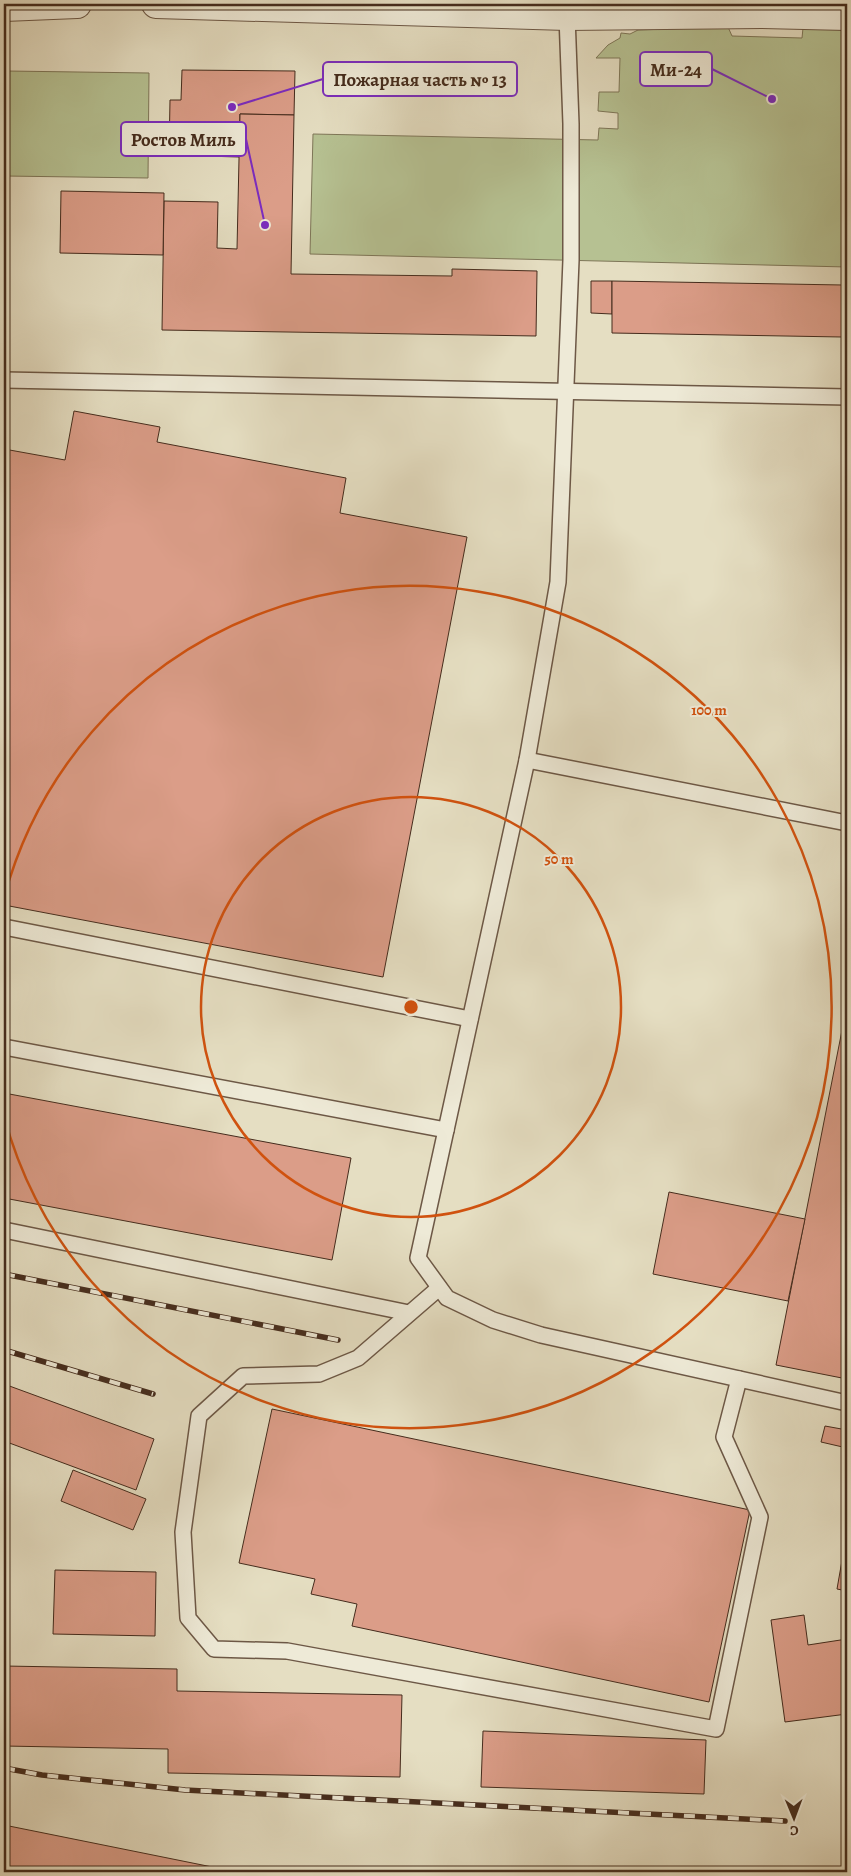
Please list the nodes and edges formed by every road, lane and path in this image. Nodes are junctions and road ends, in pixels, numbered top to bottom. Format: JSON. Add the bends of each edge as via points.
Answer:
{"nodes":[{"id":1,"x":60,"y":4,"type":"edge"},
{"id":2,"x":156,"y":4,"type":"edge"},
{"id":3,"x":4,"y":7,"type":"edge"},
{"id":4,"x":761,"y":9,"type":"edge"},
{"id":5,"x":567,"y":16,"type":"junction"},
{"id":6,"x":847,"y":16,"type":"edge"},
{"id":7,"x":4,"y":380,"type":"edge"},
{"id":8,"x":566,"y":390,"type":"junction"},
{"id":9,"x":847,"y":397,"type":"edge"},
{"id":10,"x":527,"y":760,"type":"junction"},
{"id":11,"x":847,"y":823,"type":"edge"},
{"id":12,"x":4,"y":927,"type":"edge"},
{"id":13,"x":470,"y":1019,"type":"junction"},
{"id":14,"x":4,"y":1047,"type":"edge"},
{"id":15,"x":446,"y":1130,"type":"junction"},
{"id":16,"x":4,"y":1230,"type":"edge"},
{"id":17,"x":440,"y":1288,"type":"junction"},
{"id":18,"x":409,"y":1314,"type":"junction"},
{"id":19,"x":739,"y":1379,"type":"junction"},
{"id":20,"x":847,"y":1403,"type":"edge"}],
"edges":[{"from":1,"to":3,"type":"street"},
{"from":2,"to":5,"type":"street"},
{"from":4,"to":5,"type":"street"},
{"from":4,"to":6,"type":"street"},
{"from":5,"to":8,"type":"lane","via":[[571,260]]},
{"from":7,"to":8,"type":"lane"},
{"from":8,"to":9,"type":"lane"},
{"from":8,"to":10,"type":"lane","via":[[558,582]]},
{"from":10,"to":11,"type":"lane"},
{"from":10,"to":13,"type":"lane"},
{"from":12,"to":13,"type":"lane"},
{"from":13,"to":15,"type":"lane"},
{"from":14,"to":15,"type":"lane"},
{"from":15,"to":17,"type":"lane","via":[[418,1258]]},
{"from":16,"to":18,"type":"lane"},
{"from":17,"to":18,"type":"lane"},
{"from":17,"to":19,"type":"lane","via":[[447,1298],[493,1320],[541,1335]]},
{"from":18,"to":19,"type":"lane","via":[[358,1358],[319,1374],[243,1376],[199,1416],[183,1532],[188,1618],[214,1649],[287,1651],[716,1729],[760,1517],[724,1437]]},
{"from":19,"to":20,"type":"lane"}]}
